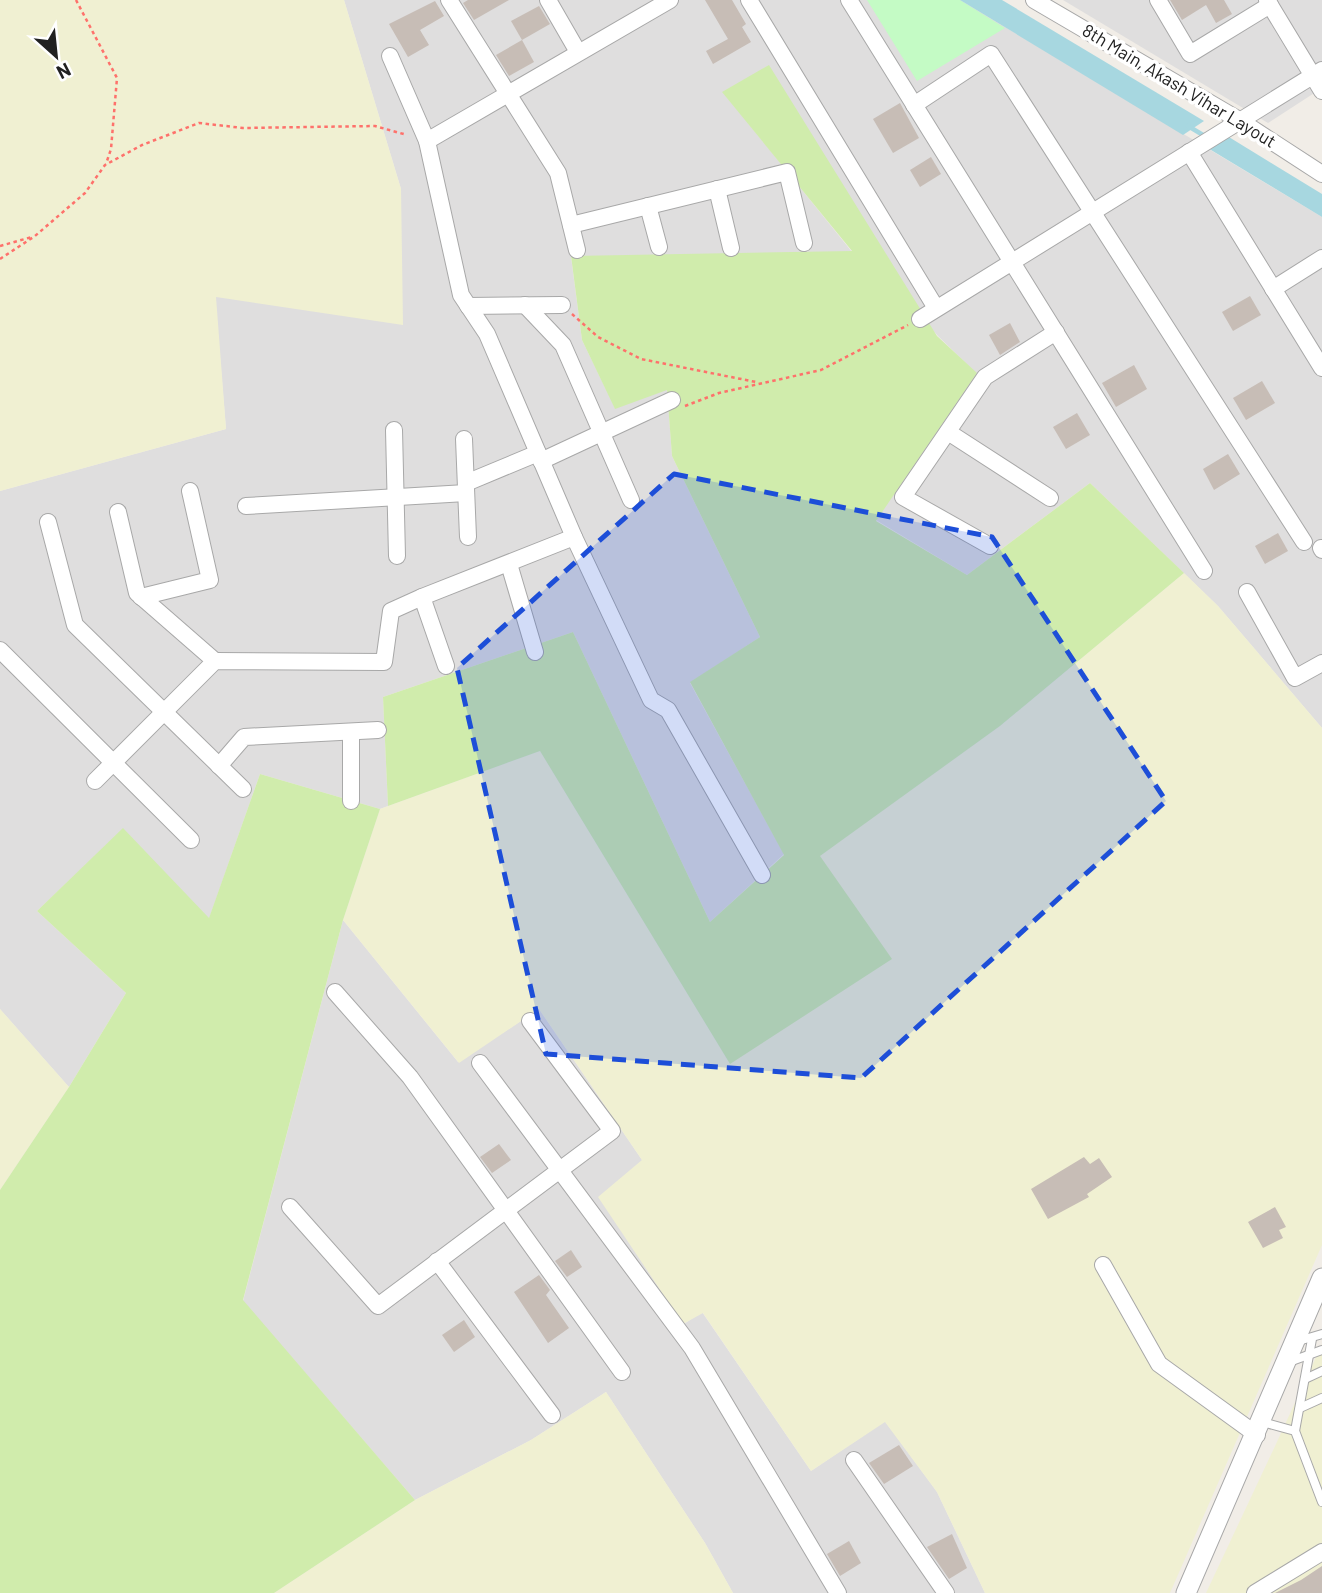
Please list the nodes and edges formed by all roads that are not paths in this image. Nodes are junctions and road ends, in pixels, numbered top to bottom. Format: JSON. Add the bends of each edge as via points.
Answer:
{"nodes":[{"id":1,"x":449,"y":0,"type":"edge"},
{"id":2,"x":548,"y":0,"type":"edge"},
{"id":3,"x":670,"y":0,"type":"edge"},
{"id":4,"x":749,"y":0,"type":"edge"},
{"id":5,"x":849,"y":0,"type":"edge"},
{"id":6,"x":1034,"y":0,"type":"edge"},
{"id":7,"x":1158,"y":0,"type":"edge"},
{"id":8,"x":1268,"y":3,"type":"edge"},
{"id":9,"x":578,"y":52,"type":"junction"},
{"id":10,"x":390,"y":56,"type":"dead end"},
{"id":11,"x":1317,"y":73,"type":"edge"},
{"id":12,"x":1322,"y":91,"type":"edge"},
{"id":13,"x":509,"y":93,"type":"junction"},
{"id":14,"x":914,"y":104,"type":"junction"},
{"id":15,"x":1235,"y":122,"type":"junction"},
{"id":16,"x":427,"y":141,"type":"junction"},
{"id":17,"x":1189,"y":152,"type":"junction"},
{"id":18,"x":1322,"y":174,"type":"edge"},
{"id":19,"x":717,"y":189,"type":"junction"},
{"id":20,"x":648,"y":206,"type":"junction"},
{"id":21,"x":1092,"y":212,"type":"junction"},
{"id":22,"x":571,"y":225,"type":"junction"},
{"id":23,"x":804,"y":243,"type":"dead end"},
{"id":24,"x":659,"y":247,"type":"dead end"},
{"id":25,"x":731,"y":248,"type":"dead end"},
{"id":26,"x":577,"y":250,"type":"dead end"},
{"id":27,"x":1322,"y":258,"type":"edge"},
{"id":28,"x":1012,"y":262,"type":"junction"},
{"id":29,"x":1273,"y":289,"type":"junction"},
{"id":30,"x":525,"y":305,"type":"junction"},
{"id":31,"x":562,"y":305,"type":"road end"},
{"id":32,"x":468,"y":306,"type":"junction"},
{"id":33,"x":936,"y":308,"type":"junction"},
{"id":34,"x":919,"y":318,"type":"road end"},
{"id":35,"x":1056,"y":332,"type":"junction"},
{"id":36,"x":1322,"y":368,"type":"edge"},
{"id":37,"x":672,"y":400,"type":"road end"},
{"id":38,"x":394,"y":430,"type":"dead end"},
{"id":39,"x":601,"y":431,"type":"junction"},
{"id":40,"x":948,"y":432,"type":"junction"},
{"id":41,"x":464,"y":439,"type":"dead end"},
{"id":42,"x":539,"y":457,"type":"junction"},
{"id":43,"x":466,"y":488,"type":"junction"},
{"id":44,"x":190,"y":491,"type":"dead end"},
{"id":45,"x":396,"y":497,"type":"junction"},
{"id":46,"x":1050,"y":498,"type":"dead end"},
{"id":47,"x":631,"y":500,"type":"dead end"},
{"id":48,"x":246,"y":506,"type":"dead end"},
{"id":49,"x":118,"y":512,"type":"dead end"},
{"id":50,"x":48,"y":522,"type":"dead end"},
{"id":51,"x":468,"y":537,"type":"dead end"},
{"id":52,"x":574,"y":537,"type":"junction"},
{"id":53,"x":1304,"y":542,"type":"dead end"},
{"id":54,"x":990,"y":546,"type":"dead end"},
{"id":55,"x":397,"y":556,"type":"dead end"},
{"id":56,"x":509,"y":564,"type":"junction"},
{"id":57,"x":1204,"y":571,"type":"dead end"},
{"id":58,"x":1247,"y":592,"type":"dead end"},
{"id":59,"x":141,"y":597,"type":"junction"},
{"id":60,"x":422,"y":597,"type":"junction"},
{"id":61,"x":0,"y":650,"type":"edge"},
{"id":62,"x":535,"y":652,"type":"dead end"},
{"id":63,"x":215,"y":661,"type":"junction"},
{"id":64,"x":1322,"y":663,"type":"edge"},
{"id":65,"x":446,"y":666,"type":"dead end"},
{"id":66,"x":163,"y":712,"type":"junction"},
{"id":67,"x":378,"y":730,"type":"dead end"},
{"id":68,"x":351,"y":732,"type":"junction"},
{"id":69,"x":113,"y":763,"type":"junction"},
{"id":70,"x":219,"y":766,"type":"junction"},
{"id":71,"x":95,"y":781,"type":"dead end"},
{"id":72,"x":243,"y":789,"type":"dead end"},
{"id":73,"x":351,"y":801,"type":"dead end"},
{"id":74,"x":191,"y":840,"type":"dead end"},
{"id":75,"x":762,"y":875,"type":"dead end"},
{"id":76,"x":335,"y":992,"type":"dead end"},
{"id":77,"x":530,"y":1021,"type":"dead end"},
{"id":78,"x":480,"y":1063,"type":"dead end"},
{"id":79,"x":560,"y":1170,"type":"junction"},
{"id":80,"x":290,"y":1207,"type":"dead end"},
{"id":81,"x":506,"y":1210,"type":"junction"},
{"id":82,"x":437,"y":1261,"type":"junction"},
{"id":83,"x":1103,"y":1265,"type":"dead end"},
{"id":84,"x":1322,"y":1278,"type":"edge"},
{"id":85,"x":1322,"y":1334,"type":"edge"},
{"id":86,"x":1303,"y":1341,"type":"junction"},
{"id":87,"x":1322,"y":1350,"type":"edge"},
{"id":88,"x":1309,"y":1357,"type":"junction"},
{"id":89,"x":1285,"y":1363,"type":"junction"},
{"id":90,"x":1322,"y":1371,"type":"edge"},
{"id":91,"x":622,"y":1372,"type":"dead end"},
{"id":92,"x":1305,"y":1379,"type":"junction"},
{"id":93,"x":1322,"y":1398,"type":"edge"},
{"id":94,"x":1300,"y":1408,"type":"junction"},
{"id":95,"x":552,"y":1415,"type":"dead end"},
{"id":96,"x":1260,"y":1428,"type":"junction"},
{"id":97,"x":1295,"y":1431,"type":"junction"},
{"id":98,"x":854,"y":1460,"type":"dead end"},
{"id":99,"x":1322,"y":1502,"type":"edge"},
{"id":100,"x":1322,"y":1552,"type":"edge"},
{"id":101,"x":838,"y":1593,"type":"edge"},
{"id":102,"x":946,"y":1593,"type":"edge"},
{"id":103,"x":1186,"y":1593,"type":"edge"},
{"id":104,"x":1255,"y":1593,"type":"edge"}],
"edges":[{"from":1,"to":13,"type":"street"},
{"from":2,"to":9,"type":"street"},
{"from":3,"to":9,"type":"street"},
{"from":4,"to":33,"type":"street"},
{"from":5,"to":14,"type":"street"},
{"from":6,"to":15,"type":"street","name":"8th Main, Akash Vihar Layout"},
{"from":7,"to":8,"type":"street","via":[[1190,54]]},
{"from":8,"to":11,"type":"street"},
{"from":9,"to":13,"type":"street"},
{"from":10,"to":16,"type":"street"},
{"from":11,"to":12,"type":"street"},
{"from":11,"to":15,"type":"street"},
{"from":13,"to":16,"type":"street"},
{"from":13,"to":22,"type":"street","via":[[558,173]]},
{"from":14,"to":21,"type":"street","via":[[991,54]]},
{"from":14,"to":28,"type":"street"},
{"from":15,"to":17,"type":"street"},
{"from":15,"to":18,"type":"street","name":"8th Main, Akash Vihar Layout"},
{"from":16,"to":32,"type":"street","via":[[461,295]]},
{"from":17,"to":21,"type":"street"},
{"from":17,"to":29,"type":"street"},
{"from":19,"to":20,"type":"street"},
{"from":19,"to":23,"type":"street","via":[[787,172]]},
{"from":19,"to":25,"type":"street"},
{"from":20,"to":22,"type":"street"},
{"from":20,"to":24,"type":"street"},
{"from":21,"to":28,"type":"street"},
{"from":21,"to":53,"type":"street"},
{"from":22,"to":26,"type":"street"},
{"from":27,"to":29,"type":"street"},
{"from":28,"to":33,"type":"street"},
{"from":28,"to":35,"type":"street"},
{"from":29,"to":36,"type":"street"},
{"from":30,"to":31,"type":"street"},
{"from":30,"to":32,"type":"street"},
{"from":30,"to":39,"type":"street","via":[[563,345]]},
{"from":32,"to":42,"type":"street","via":[[487,334]]},
{"from":33,"to":34,"type":"street"},
{"from":35,"to":40,"type":"street","via":[[985,377]]},
{"from":35,"to":57,"type":"street"},
{"from":37,"to":39,"type":"street"},
{"from":38,"to":45,"type":"street"},
{"from":39,"to":42,"type":"street"},
{"from":39,"to":47,"type":"street"},
{"from":40,"to":46,"type":"street"},
{"from":40,"to":54,"type":"street","via":[[903,497]]},
{"from":41,"to":43,"type":"street"},
{"from":42,"to":43,"type":"street"},
{"from":42,"to":52,"type":"street"},
{"from":43,"to":45,"type":"street"},
{"from":43,"to":51,"type":"street"},
{"from":44,"to":59,"type":"street","via":[[211,580]]},
{"from":45,"to":48,"type":"street"},
{"from":45,"to":55,"type":"street"},
{"from":49,"to":59,"type":"street"},
{"from":50,"to":66,"type":"street","via":[[75,625]]},
{"from":52,"to":56,"type":"street"},
{"from":52,"to":75,"type":"street","via":[[651,700],[668,710]]},
{"from":56,"to":60,"type":"street"},
{"from":56,"to":62,"type":"street"},
{"from":58,"to":64,"type":"street","via":[[1295,678]]},
{"from":59,"to":63,"type":"street"},
{"from":60,"to":63,"type":"street","via":[[391,611],[384,662]]},
{"from":60,"to":65,"type":"street"},
{"from":61,"to":69,"type":"street"},
{"from":63,"to":66,"type":"street"},
{"from":66,"to":69,"type":"street"},
{"from":66,"to":70,"type":"street"},
{"from":67,"to":68,"type":"street"},
{"from":68,"to":70,"type":"street","via":[[244,737]]},
{"from":68,"to":73,"type":"street"},
{"from":69,"to":71,"type":"street"},
{"from":69,"to":74,"type":"street"},
{"from":70,"to":72,"type":"street"},
{"from":76,"to":81,"type":"street","via":[[410,1077]]},
{"from":77,"to":79,"type":"street","via":[[612,1131]]},
{"from":78,"to":79,"type":"street"},
{"from":79,"to":81,"type":"street"},
{"from":79,"to":101,"type":"street","via":[[692,1348]]},
{"from":80,"to":82,"type":"street","via":[[378,1306]]},
{"from":81,"to":82,"type":"street"},
{"from":81,"to":91,"type":"street"},
{"from":82,"to":95,"type":"street"},
{"from":83,"to":96,"type":"street","via":[[1159,1364]]},
{"from":84,"to":86,"type":"street"},
{"from":85,"to":86,"type":"lane"},
{"from":86,"to":88,"type":"lane"},
{"from":86,"to":89,"type":"street"},
{"from":87,"to":88,"type":"lane"},
{"from":88,"to":89,"type":"lane"},
{"from":88,"to":92,"type":"lane"},
{"from":89,"to":96,"type":"street"},
{"from":90,"to":92,"type":"lane"},
{"from":92,"to":94,"type":"lane"},
{"from":93,"to":94,"type":"lane"},
{"from":94,"to":97,"type":"lane"},
{"from":96,"to":97,"type":"lane"},
{"from":96,"to":103,"type":"street"},
{"from":97,"to":99,"type":"lane"},
{"from":98,"to":102,"type":"street"},
{"from":100,"to":104,"type":"street"}]}
